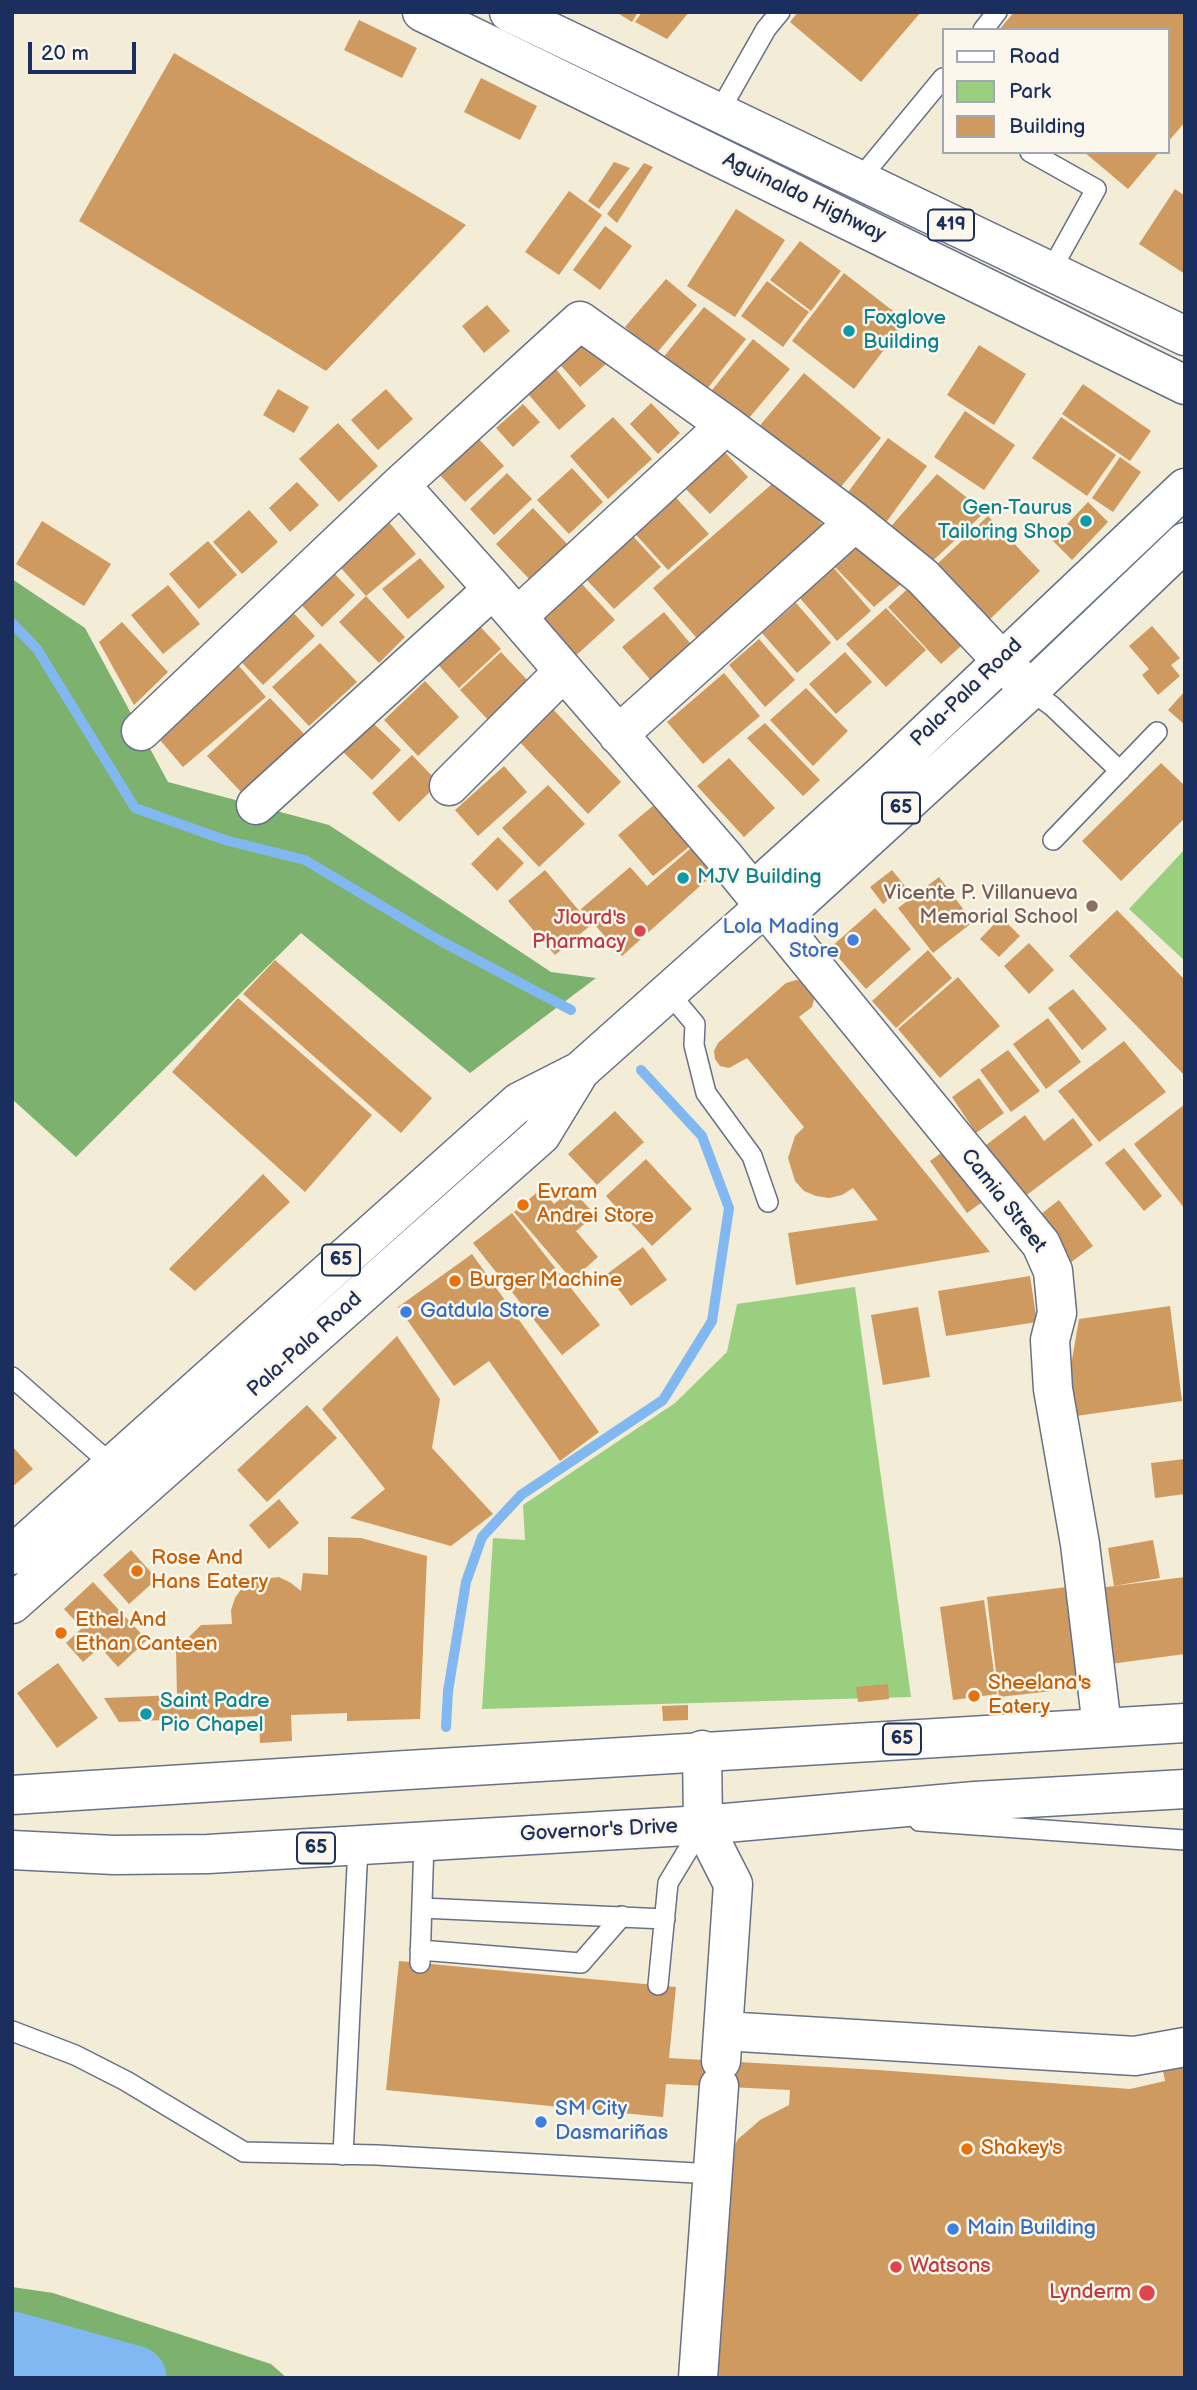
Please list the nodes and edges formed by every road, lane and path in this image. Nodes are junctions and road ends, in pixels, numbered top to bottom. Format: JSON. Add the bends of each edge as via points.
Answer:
{"nodes":[{"id":1,"x":422,"y":12,"type":"edge"},
{"id":2,"x":509,"y":12,"type":"edge"},
{"id":3,"x":780,"y":12,"type":"edge"},
{"id":4,"x":997,"y":12,"type":"edge"},
{"id":5,"x":985,"y":28,"type":"edge"},
{"id":6,"x":942,"y":81,"type":"edge"},
{"id":7,"x":936,"y":100,"type":"edge"},
{"id":8,"x":718,"y":114,"type":"junction"},
{"id":9,"x":698,"y":146,"type":"junction"},
{"id":10,"x":1034,"y":154,"type":"edge"},
{"id":11,"x":858,"y":181,"type":"junction"},
{"id":12,"x":1050,"y":272,"type":"junction"},
{"id":13,"x":1185,"y":336,"type":"edge"},
{"id":14,"x":1185,"y":384,"type":"edge"},
{"id":15,"x":726,"y":425,"type":"junction"},
{"id":16,"x":400,"y":485,"type":"junction"},
{"id":17,"x":1185,"y":488,"type":"edge"},
{"id":18,"x":855,"y":522,"type":"junction"},
{"id":19,"x":1185,"y":541,"type":"edge"},
{"id":20,"x":505,"y":603,"type":"junction"},
{"id":21,"x":1003,"y":660,"type":"junction"},
{"id":22,"x":564,"y":671,"type":"junction"},
{"id":23,"x":1030,"y":690,"type":"junction"},
{"id":24,"x":141,"y":731,"type":"dead end"},
{"id":25,"x":1157,"y":732,"type":"dead end"},
{"id":26,"x":618,"y":734,"type":"junction"},
{"id":27,"x":1120,"y":771,"type":"junction"},
{"id":28,"x":449,"y":786,"type":"dead end"},
{"id":29,"x":256,"y":805,"type":"dead end"},
{"id":30,"x":1053,"y":840,"type":"dead end"},
{"id":31,"x":765,"y":906,"type":"junction"},
{"id":32,"x":659,"y":1001,"type":"junction"},
{"id":33,"x":580,"y":1071,"type":"junction"},
{"id":34,"x":768,"y":1202,"type":"dead end"},
{"id":35,"x":12,"y":1377,"type":"edge"},
{"id":36,"x":112,"y":1465,"type":"junction"},
{"id":37,"x":12,"y":1555,"type":"edge"},
{"id":38,"x":12,"y":1604,"type":"edge"},
{"id":39,"x":1185,"y":1723,"type":"edge"},
{"id":40,"x":1102,"y":1727,"type":"junction"},
{"id":41,"x":702,"y":1750,"type":"junction"},
{"id":42,"x":1185,"y":1789,"type":"edge"},
{"id":43,"x":12,"y":1795,"type":"edge"},
{"id":44,"x":813,"y":1814,"type":"junction"},
{"id":45,"x":703,"y":1825,"type":"junction"},
{"id":46,"x":1185,"y":1840,"type":"edge"},
{"id":47,"x":424,"y":1842,"type":"junction"},
{"id":48,"x":358,"y":1846,"type":"junction"},
{"id":49,"x":12,"y":1850,"type":"edge"},
{"id":50,"x":422,"y":1908,"type":"junction"},
{"id":51,"x":622,"y":1916,"type":"junction"},
{"id":52,"x":664,"y":1919,"type":"junction"},
{"id":53,"x":658,"y":1986,"type":"dead end"},
{"id":54,"x":12,"y":2031,"type":"edge"},
{"id":55,"x":1185,"y":2048,"type":"edge"},
{"id":56,"x":721,"y":2059,"type":"junction"},
{"id":57,"x":342,"y":2155,"type":"junction"},
{"id":58,"x":712,"y":2174,"type":"junction"},
{"id":59,"x":698,"y":2378,"type":"edge"}],
"edges":[{"from":1,"to":9,"type":"main road","name":"Aguinaldo Highway","number":"419"},
{"from":2,"to":8,"type":"main road","name":"Aguinaldo Highway","number":"419"},
{"from":3,"to":8,"type":"lane"},
{"from":4,"to":5,"type":"lane"},
{"from":6,"to":7,"type":"lane"},
{"from":7,"to":11,"type":"lane"},
{"from":8,"to":9,"type":"lane"},
{"from":8,"to":11,"type":"main road","name":"Aguinaldo Highway","number":"419"},
{"from":9,"to":14,"type":"main road","name":"Aguinaldo Highway","number":"419"},
{"from":10,"to":12,"type":"lane","via":[[1096,189]]},
{"from":11,"to":12,"type":"main road","name":"Aguinaldo Highway","number":"419"},
{"from":12,"to":13,"type":"main road","name":"Aguinaldo Highway","number":"419"},
{"from":15,"to":16,"type":"main road","via":[[580,321]]},
{"from":15,"to":18,"type":"main road"},
{"from":15,"to":20,"type":"main road"},
{"from":16,"to":20,"type":"main road","name":"Camia Street"},
{"from":16,"to":24,"type":"main road"},
{"from":17,"to":21,"type":"main road","name":"Pala-Pala Road","number":"65"},
{"from":18,"to":21,"type":"main road","via":[[923,577]]},
{"from":18,"to":26,"type":"main road"},
{"from":19,"to":23,"type":"main road","name":"Pala-Pala Road","number":"65"},
{"from":20,"to":22,"type":"main road","name":"Camia Street"},
{"from":20,"to":29,"type":"main road"},
{"from":21,"to":23,"type":"main road"},
{"from":21,"to":31,"type":"main road","name":"Pala-Pala Road","number":"65","via":[[768,878]]},
{"from":22,"to":26,"type":"main road","name":"Camia Street"},
{"from":22,"to":28,"type":"main road"},
{"from":23,"to":27,"type":"lane"},
{"from":23,"to":31,"type":"main road","name":"Pala-Pala Road","number":"65","via":[[795,905]]},
{"from":25,"to":27,"type":"lane"},
{"from":26,"to":31,"type":"main road","name":"Camia Street"},
{"from":27,"to":30,"type":"lane"},
{"from":31,"to":32,"type":"main road","name":"Pala-Pala Road","number":"65"},
{"from":31,"to":40,"type":"main road","name":"Camia Street","via":[[1041,1244],[1053,1271],[1058,1313],[1050,1340],[1053,1389],[1080,1545]]},
{"from":32,"to":33,"type":"main road","name":"Pala-Pala Road","number":"65"},
{"from":32,"to":34,"type":"lane","via":[[695,1024],[694,1045],[706,1093],[752,1156]]},
{"from":33,"to":36,"type":"main road","name":"Pala-Pala Road","number":"65","via":[[519,1102]]},
{"from":33,"to":38,"type":"main road","name":"Pala-Pala Road","number":"65","via":[[541,1135]]},
{"from":35,"to":36,"type":"lane"},
{"from":36,"to":37,"type":"main road","name":"Pala-Pala Road","number":"65"},
{"from":39,"to":40,"type":"main road","number":"65"},
{"from":40,"to":41,"type":"main road","number":"65"},
{"from":41,"to":43,"type":"main road","number":"65"},
{"from":41,"to":45,"type":"main road"},
{"from":42,"to":44,"type":"main road","name":"Governor's Drive","number":"65"},
{"from":44,"to":45,"type":"main road","name":"Governor's Drive","number":"65"},
{"from":44,"to":46,"type":"lane"},
{"from":45,"to":47,"type":"main road","name":"Governor's Drive","number":"65"},
{"from":45,"to":52,"type":"lane","via":[[668,1883]]},
{"from":45,"to":56,"type":"main road","via":[[733,1884]]},
{"from":47,"to":48,"type":"main road","name":"Governor's Drive","number":"65"},
{"from":47,"to":50,"type":"lane"},
{"from":48,"to":49,"type":"main road","name":"Governor's Drive","number":"65","via":[[161,1856]]},
{"from":48,"to":57,"type":"lane"},
{"from":50,"to":51,"type":"lane"},
{"from":50,"to":51,"type":"lane","via":[[420,1956],[581,1963]]},
{"from":51,"to":52,"type":"lane"},
{"from":52,"to":53,"type":"lane"},
{"from":54,"to":57,"type":"lane","via":[[126,2081],[244,2152]]},
{"from":55,"to":56,"type":"main road","via":[[1135,2056]]},
{"from":56,"to":58,"type":"main road"},
{"from":57,"to":58,"type":"lane"},
{"from":58,"to":59,"type":"main road"}]}
